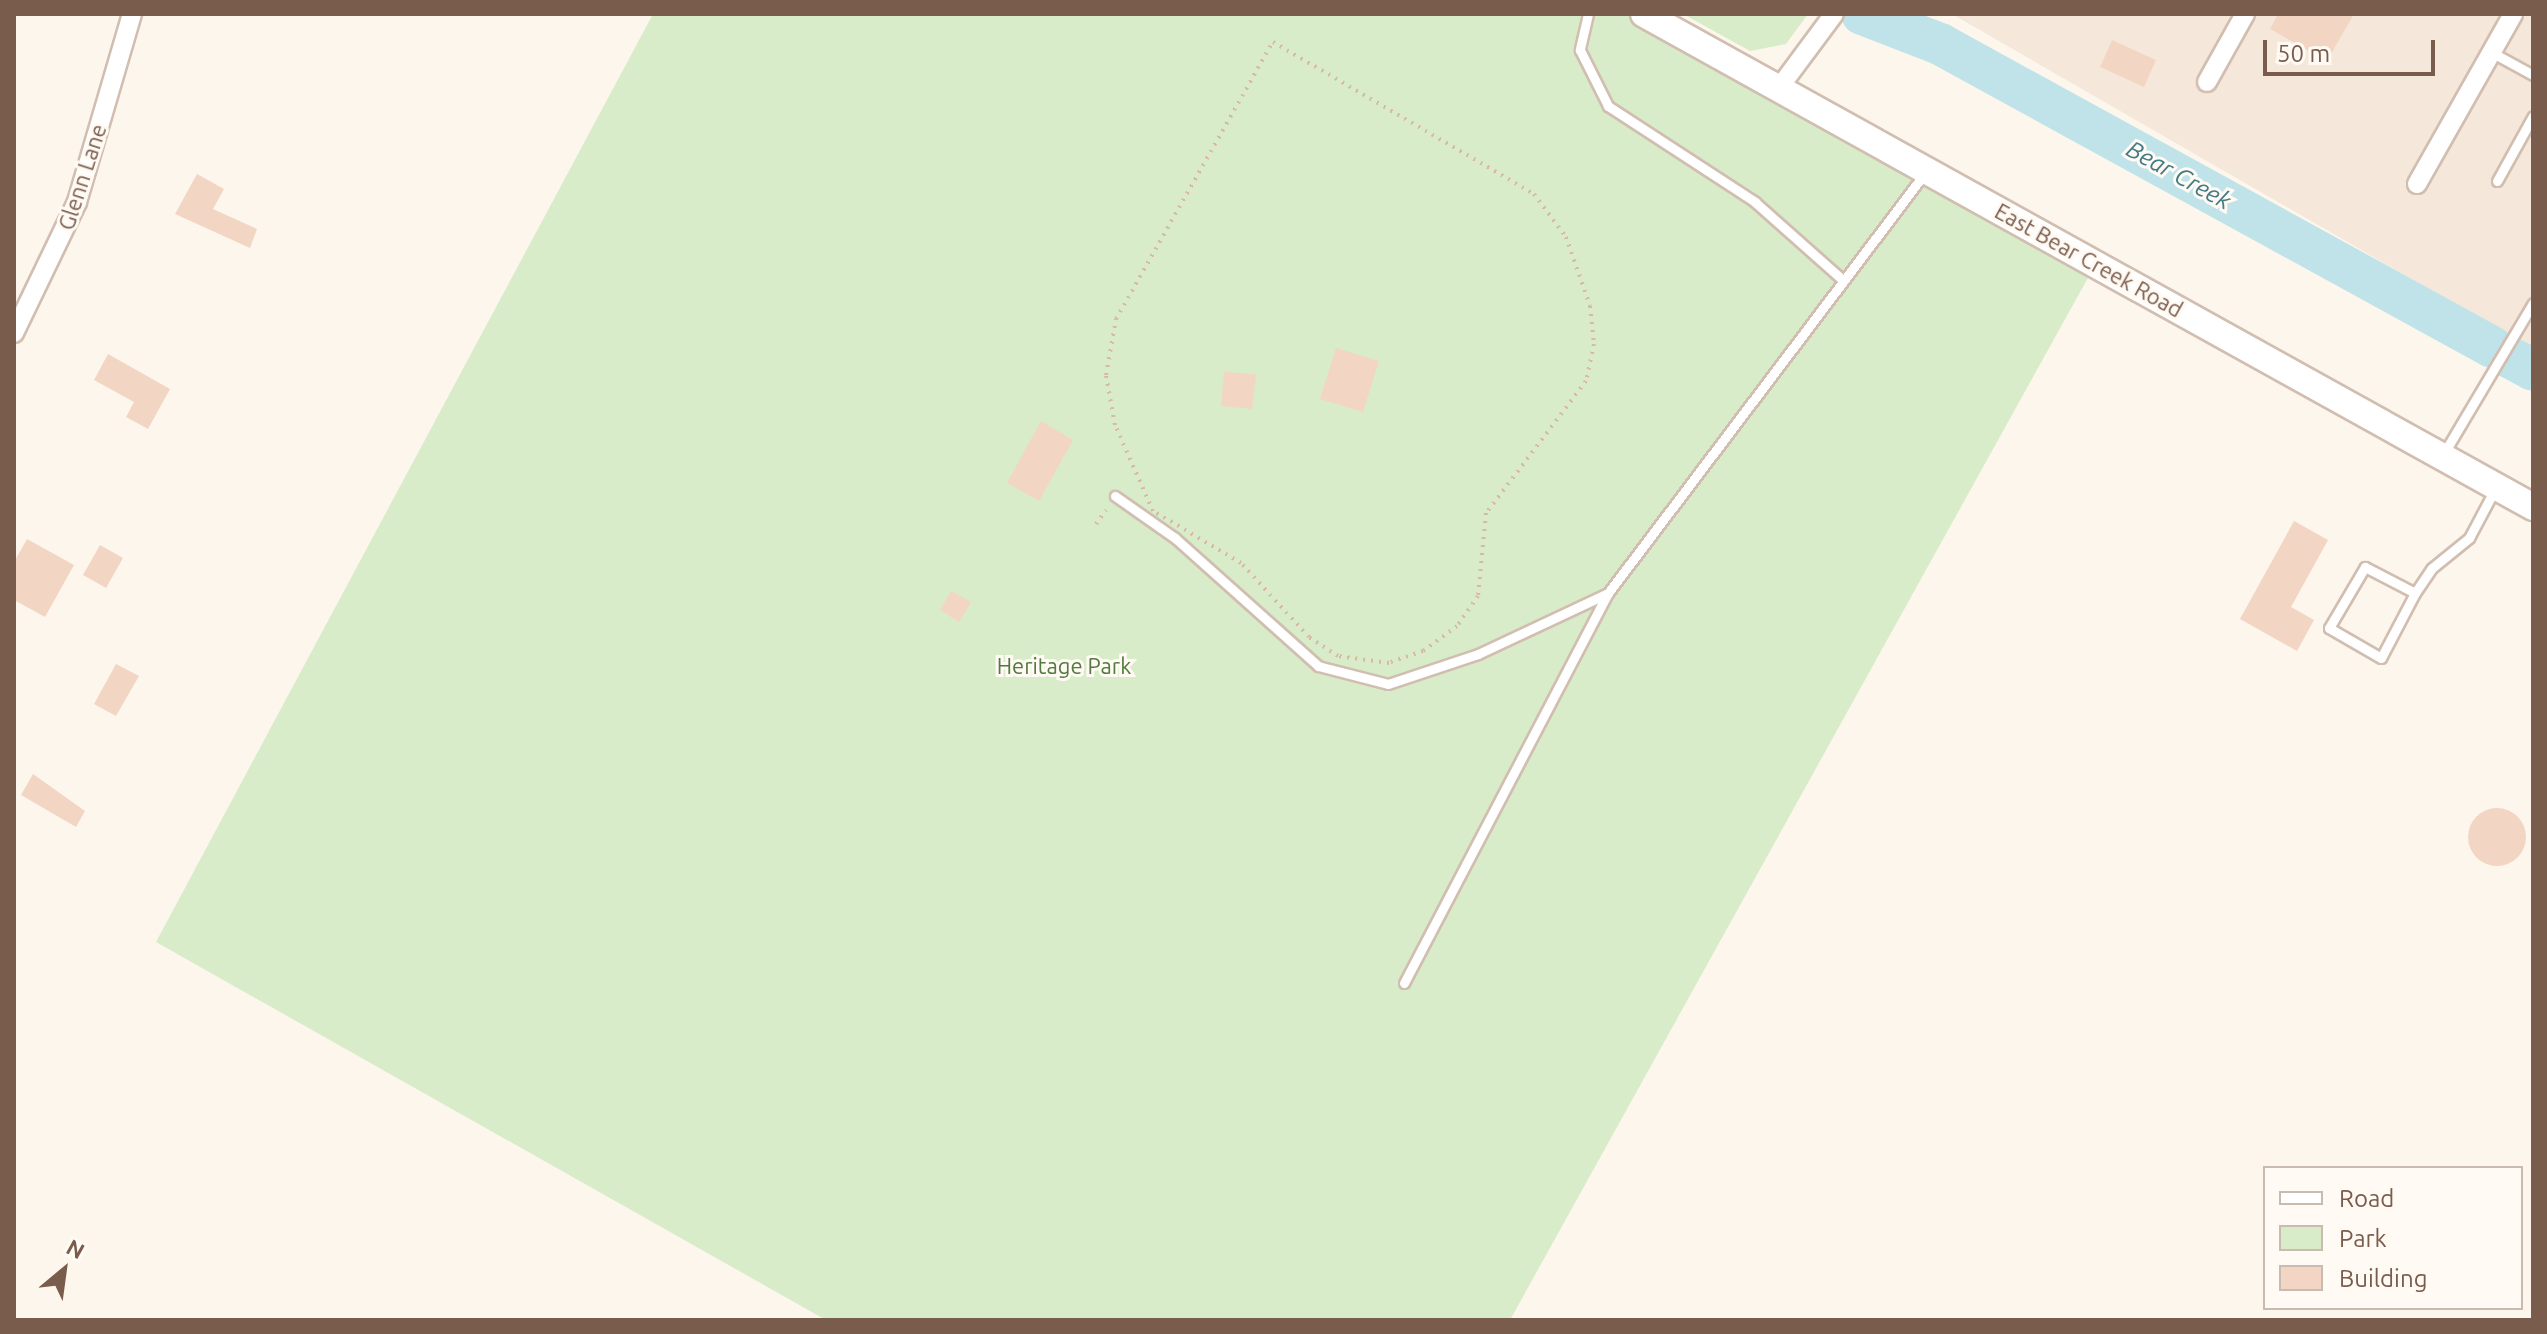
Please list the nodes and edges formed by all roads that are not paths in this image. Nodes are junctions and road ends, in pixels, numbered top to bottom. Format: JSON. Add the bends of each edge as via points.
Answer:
{"nodes":[{"id":1,"x":132,"y":14,"type":"edge"},
{"id":2,"x":1588,"y":14,"type":"edge"},
{"id":3,"x":1644,"y":14,"type":"edge"},
{"id":4,"x":1834,"y":14,"type":"edge"},
{"id":5,"x":2245,"y":14,"type":"edge"},
{"id":6,"x":2513,"y":14,"type":"edge"},
{"id":7,"x":2491,"y":52,"type":"junction"},
{"id":8,"x":2533,"y":75,"type":"edge"},
{"id":9,"x":2207,"y":82,"type":"dead end"},
{"id":10,"x":1779,"y":88,"type":"junction"},
{"id":11,"x":2533,"y":116,"type":"edge"},
{"id":12,"x":1927,"y":171,"type":"junction"},
{"id":13,"x":2497,"y":181,"type":"dead end"},
{"id":14,"x":2417,"y":184,"type":"dead end"},
{"id":15,"x":1843,"y":280,"type":"junction"},
{"id":16,"x":2533,"y":303,"type":"edge"},
{"id":17,"x":14,"y":333,"type":"edge"},
{"id":18,"x":2442,"y":456,"type":"junction"},
{"id":19,"x":2496,"y":486,"type":"junction"},
{"id":20,"x":1115,"y":496,"type":"dead end"},
{"id":21,"x":2533,"y":507,"type":"edge"},
{"id":22,"x":1608,"y":593,"type":"junction"},
{"id":23,"x":2415,"y":593,"type":"junction"},
{"id":24,"x":1404,"y":983,"type":"dead end"}],
"edges":[{"from":1,"to":17,"type":"street","name":"Glenn Lane","via":[[77,202]]},
{"from":2,"to":15,"type":"lane","via":[[1580,50],[1608,106],[1755,202]]},
{"from":3,"to":10,"type":"main road","name":"East Bear Creek Road"},
{"from":4,"to":10,"type":"street"},
{"from":5,"to":9,"type":"street"},
{"from":6,"to":7,"type":"street"},
{"from":7,"to":8,"type":"lane"},
{"from":7,"to":14,"type":"street"},
{"from":10,"to":12,"type":"main road","name":"East Bear Creek Road"},
{"from":11,"to":13,"type":"lane"},
{"from":12,"to":15,"type":"lane"},
{"from":12,"to":18,"type":"main road","name":"East Bear Creek Road"},
{"from":15,"to":22,"type":"lane"},
{"from":16,"to":18,"type":"lane"},
{"from":18,"to":19,"type":"main road","name":"East Bear Creek Road"},
{"from":19,"to":21,"type":"main road","name":"East Bear Creek Road"},
{"from":19,"to":23,"type":"lane","via":[[2469,538]]},
{"from":20,"to":22,"type":"lane","via":[[1175,538],[1318,666],[1388,684],[1478,654]]},
{"from":22,"to":24,"type":"lane"},
{"from":23,"to":23,"type":"lane","via":[[2365,567],[2329,628],[2381,658]]}]}
